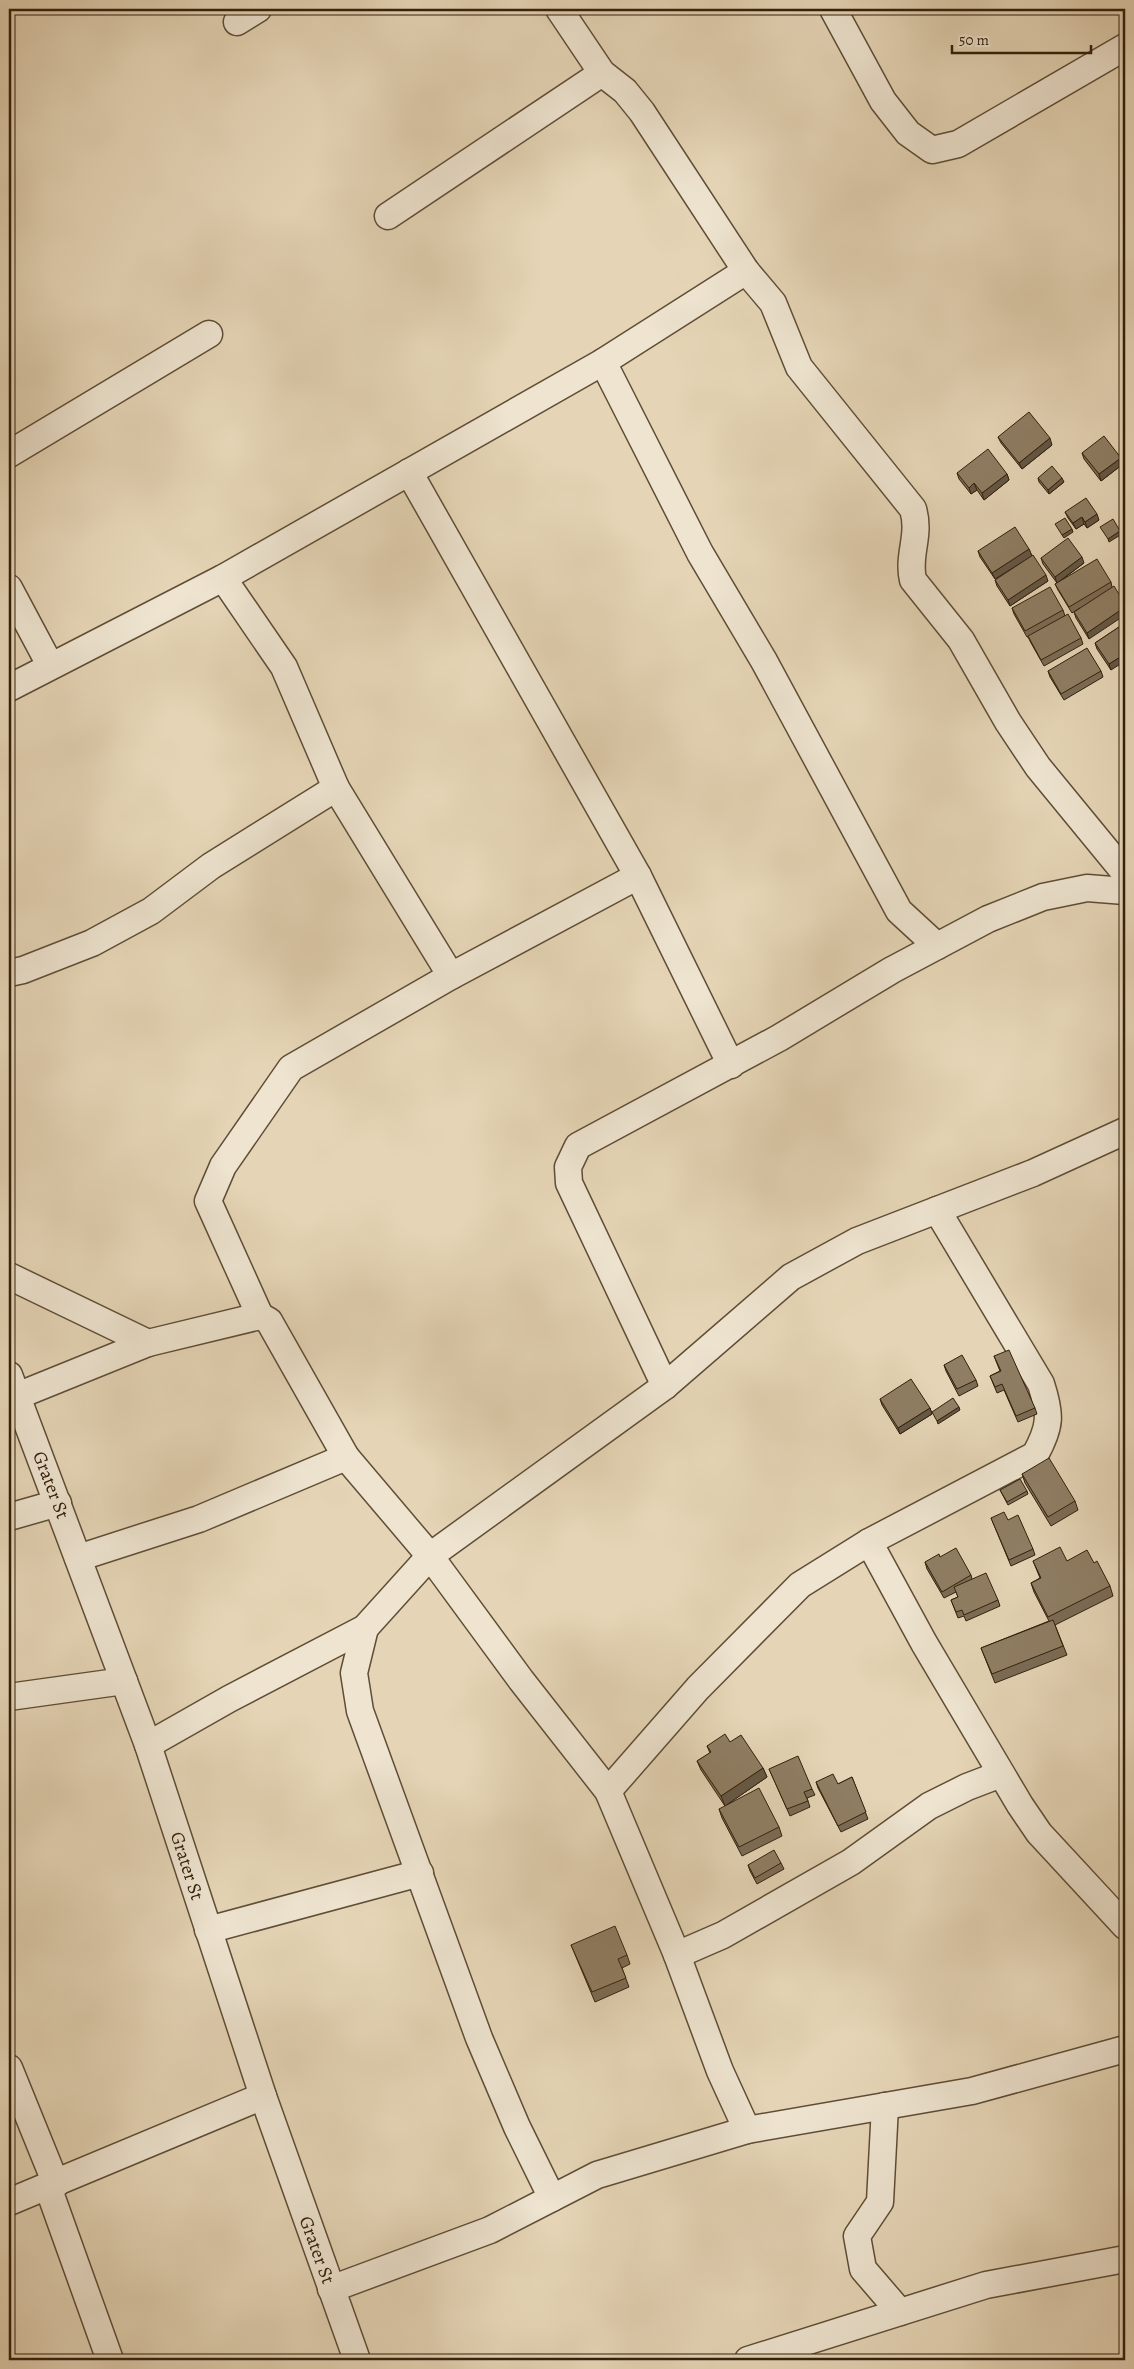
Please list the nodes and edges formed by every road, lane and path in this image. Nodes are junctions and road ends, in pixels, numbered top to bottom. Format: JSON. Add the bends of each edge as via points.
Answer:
{"nodes":[{"id":1,"x":559,"y":9,"type":"edge"},
{"id":2,"x":833,"y":9,"type":"edge"},
{"id":3,"x":1125,"y":47,"type":"edge"},
{"id":4,"x":602,"y":73,"type":"junction"},
{"id":5,"x":388,"y":216,"type":"dead end"},
{"id":6,"x":746,"y":271,"type":"junction"},
{"id":7,"x":209,"y":334,"type":"dead end"},
{"id":8,"x":603,"y":362,"type":"junction"},
{"id":9,"x":9,"y":454,"type":"edge"},
{"id":10,"x":409,"y":472,"type":"junction"},
{"id":11,"x":223,"y":578,"type":"junction"},
{"id":12,"x":9,"y":588,"type":"edge"},
{"id":13,"x":50,"y":665,"type":"junction"},
{"id":14,"x":9,"y":688,"type":"edge"},
{"id":15,"x":336,"y":788,"type":"junction"},
{"id":16,"x":1125,"y":873,"type":"edge"},
{"id":17,"x":638,"y":876,"type":"junction"},
{"id":18,"x":1125,"y":892,"type":"edge"},
{"id":19,"x":937,"y":946,"type":"junction"},
{"id":20,"x":9,"y":973,"type":"edge"},
{"id":21,"x":451,"y":976,"type":"junction"},
{"id":22,"x":731,"y":1065,"type":"junction"},
{"id":23,"x":1125,"y":1131,"type":"edge"},
{"id":24,"x":937,"y":1210,"type":"junction"},
{"id":25,"x":9,"y":1276,"type":"edge"},
{"id":26,"x":260,"y":1316,"type":"junction"},
{"id":27,"x":148,"y":1343,"type":"junction"},
{"id":28,"x":13,"y":1386,"type":"edge"},
{"id":29,"x":664,"y":1386,"type":"junction"},
{"id":30,"x":346,"y":1457,"type":"junction"},
{"id":31,"x":58,"y":1503,"type":"junction"},
{"id":32,"x":9,"y":1517,"type":"edge"},
{"id":33,"x":869,"y":1542,"type":"junction"},
{"id":34,"x":430,"y":1556,"type":"junction"},
{"id":35,"x":78,"y":1558,"type":"junction"},
{"id":36,"x":365,"y":1628,"type":"junction"},
{"id":37,"x":124,"y":1681,"type":"junction"},
{"id":38,"x":9,"y":1697,"type":"edge"},
{"id":39,"x":148,"y":1745,"type":"junction"},
{"id":40,"x":1000,"y":1774,"type":"junction"},
{"id":41,"x":608,"y":1791,"type":"junction"},
{"id":42,"x":420,"y":1873,"type":"junction"},
{"id":43,"x":1125,"y":1926,"type":"edge"},
{"id":44,"x":208,"y":1930,"type":"junction"},
{"id":45,"x":677,"y":1955,"type":"junction"},
{"id":46,"x":1125,"y":2049,"type":"edge"},
{"id":47,"x":9,"y":2068,"type":"edge"},
{"id":48,"x":263,"y":2096,"type":"junction"},
{"id":49,"x":885,"y":2106,"type":"junction"},
{"id":50,"x":747,"y":2130,"type":"junction"},
{"id":51,"x":52,"y":2185,"type":"junction"},
{"id":52,"x":552,"y":2198,"type":"junction"},
{"id":53,"x":9,"y":2202,"type":"edge"},
{"id":54,"x":1125,"y":2259,"type":"edge"},
{"id":55,"x":331,"y":2289,"type":"junction"},
{"id":56,"x":900,"y":2312,"type":"junction"},
{"id":57,"x":110,"y":2360,"type":"edge"},
{"id":58,"x":357,"y":2360,"type":"edge"},
{"id":59,"x":748,"y":2360,"type":"edge"}],
"edges":[{"from":1,"to":4,"type":"street"},
{"from":2,"to":3,"type":"street","via":[[883,102],[908,133],[932,150],[958,144]]},
{"from":4,"to":5,"type":"street"},
{"from":4,"to":6,"type":"street","via":[[625,91],[642,112]]},
{"from":6,"to":8,"type":"street"},
{"from":6,"to":16,"type":"street","via":[[773,303],[799,367],[913,509],[918,524],[911,570],[913,580],[961,640],[1038,767]]},
{"from":7,"to":9,"type":"street"},
{"from":8,"to":10,"type":"street"},
{"from":8,"to":19,"type":"street","via":[[700,554],[764,661],[894,902],[912,925]]},
{"from":10,"to":11,"type":"street"},
{"from":10,"to":17,"type":"street"},
{"from":11,"to":13,"type":"street"},
{"from":11,"to":15,"type":"street","via":[[284,667]]},
{"from":12,"to":13,"type":"street"},
{"from":13,"to":14,"type":"street"},
{"from":15,"to":20,"type":"street","via":[[211,866],[151,911],[92,943]]},
{"from":15,"to":21,"type":"street"},
{"from":17,"to":21,"type":"street"},
{"from":17,"to":22,"type":"street"},
{"from":18,"to":19,"type":"street","via":[[1087,888],[1043,897],[988,919]]},
{"from":19,"to":22,"type":"street"},
{"from":21,"to":26,"type":"street","via":[[291,1068],[223,1166],[208,1201]]},
{"from":22,"to":29,"type":"street","via":[[578,1146],[568,1167],[570,1183]]},
{"from":23,"to":24,"type":"street","via":[[1033,1173]]},
{"from":24,"to":29,"type":"street","via":[[857,1242],[792,1277]]},
{"from":24,"to":33,"type":"street","via":[[1042,1384],[1049,1411],[1045,1437],[1035,1455]]},
{"from":25,"to":27,"type":"street"},
{"from":26,"to":27,"type":"street"},
{"from":26,"to":30,"type":"street","via":[[269,1321]]},
{"from":27,"to":28,"type":"street"},
{"from":28,"to":31,"type":"street","name":"Grater St"},
{"from":29,"to":34,"type":"street"},
{"from":30,"to":34,"type":"street"},
{"from":30,"to":35,"type":"street","via":[[200,1519]]},
{"from":31,"to":32,"type":"street"},
{"from":31,"to":35,"type":"street","name":"Grater St"},
{"from":33,"to":40,"type":"street"},
{"from":33,"to":41,"type":"street","via":[[800,1585],[698,1688]]},
{"from":34,"to":36,"type":"street"},
{"from":34,"to":41,"type":"street"},
{"from":35,"to":37,"type":"street","name":"Grater St"},
{"from":36,"to":39,"type":"street"},
{"from":36,"to":42,"type":"street","via":[[354,1673],[360,1711]]},
{"from":37,"to":38,"type":"street"},
{"from":37,"to":39,"type":"street","name":"Grater St"},
{"from":39,"to":44,"type":"street","name":"Grater St"},
{"from":40,"to":43,"type":"street","via":[[1039,1833]]},
{"from":40,"to":45,"type":"street","via":[[929,1806],[851,1862],[723,1935]]},
{"from":41,"to":45,"type":"street"},
{"from":42,"to":44,"type":"street"},
{"from":42,"to":52,"type":"street","via":[[479,2038]]},
{"from":44,"to":48,"type":"street","name":"Grater St"},
{"from":45,"to":50,"type":"street","via":[[720,2071]]},
{"from":46,"to":49,"type":"street","via":[[972,2091]]},
{"from":47,"to":51,"type":"street"},
{"from":48,"to":51,"type":"street"},
{"from":48,"to":55,"type":"street","name":"Grater St"},
{"from":49,"to":50,"type":"street"},
{"from":49,"to":56,"type":"street","via":[[880,2202],[857,2236],[864,2269]]},
{"from":50,"to":52,"type":"street","via":[[597,2175]]},
{"from":51,"to":53,"type":"street"},
{"from":51,"to":57,"type":"street"},
{"from":52,"to":55,"type":"street","via":[[490,2230]]},
{"from":54,"to":56,"type":"street","via":[[986,2285]]},
{"from":55,"to":58,"type":"street","name":"Grater St"},
{"from":56,"to":59,"type":"street"}]}
